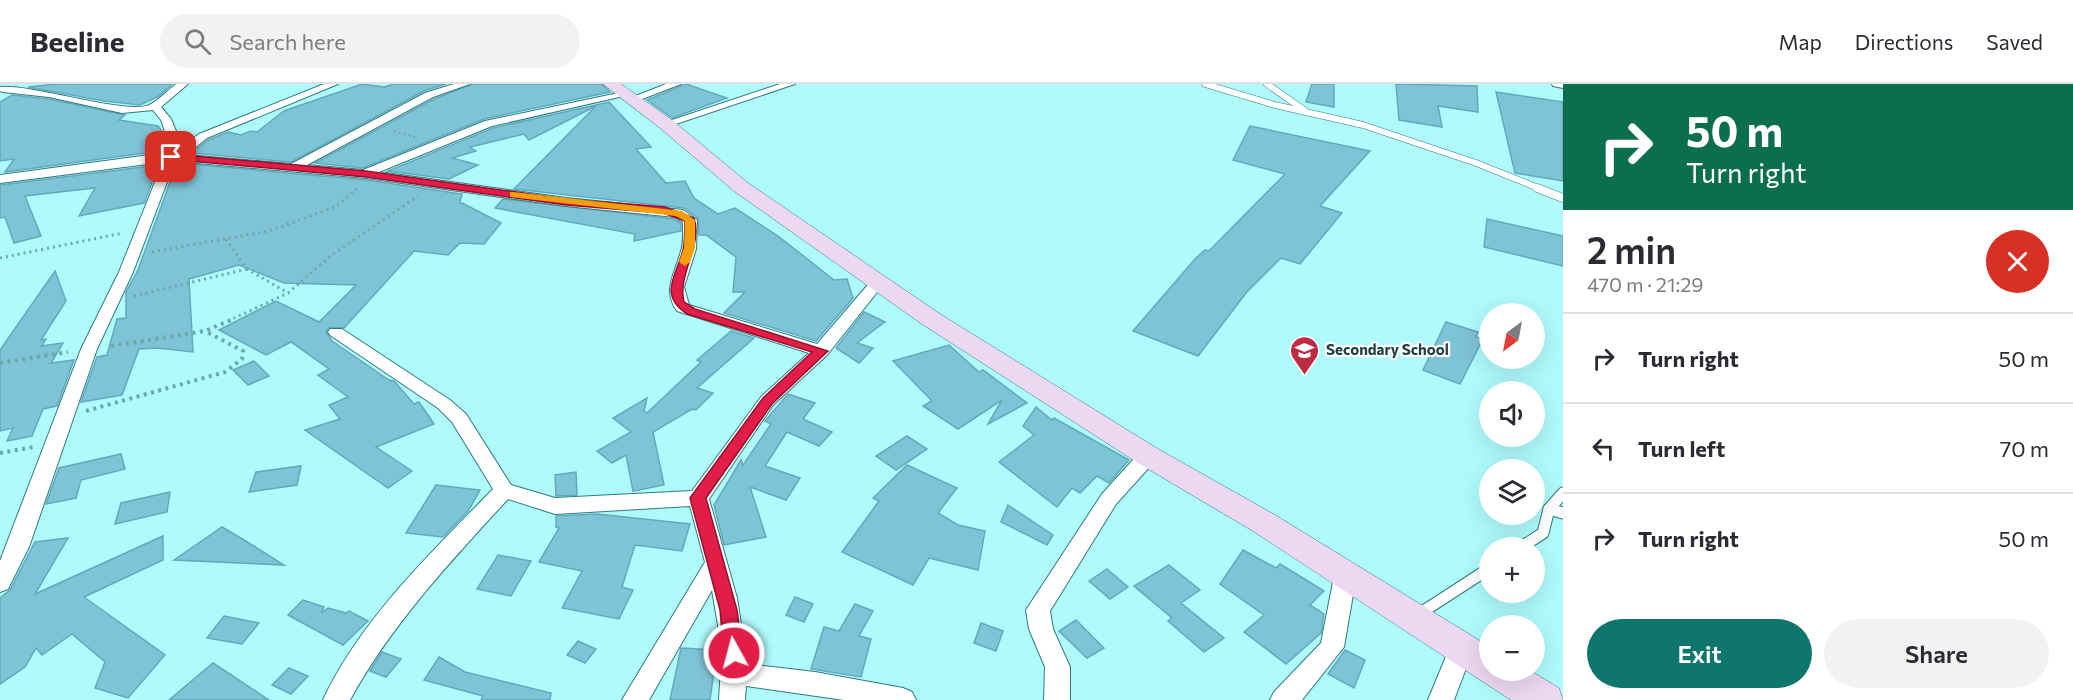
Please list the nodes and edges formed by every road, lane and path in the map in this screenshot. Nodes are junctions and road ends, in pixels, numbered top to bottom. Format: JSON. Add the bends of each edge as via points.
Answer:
{"nodes":[{"id":1,"x":183,"y":84,"type":"edge"},
{"id":2,"x":333,"y":84,"type":"edge"},
{"id":3,"x":465,"y":84,"type":"edge"},
{"id":4,"x":676,"y":84,"type":"edge"},
{"id":5,"x":741,"y":84,"type":"edge"},
{"id":6,"x":790,"y":84,"type":"edge"},
{"id":7,"x":1205,"y":84,"type":"edge"},
{"id":8,"x":1267,"y":84,"type":"edge"},
{"id":9,"x":1557,"y":84,"type":"edge"},
{"id":10,"x":1563,"y":85,"type":"edge"},
{"id":11,"x":445,"y":86,"type":"edge"},
{"id":12,"x":5,"y":88,"type":"edge"},
{"id":13,"x":622,"y":92,"type":"edge"},
{"id":14,"x":744,"y":101,"type":"junction"},
{"id":15,"x":156,"y":107,"type":"junction"},
{"id":16,"x":1309,"y":113,"type":"junction"},
{"id":17,"x":666,"y":124,"type":"junction"},
{"id":18,"x":373,"y":126,"type":"junction"},
{"id":19,"x":439,"y":143,"type":"junction"},
{"id":20,"x":175,"y":155,"type":"junction"},
{"id":21,"x":294,"y":167,"type":"junction"},
{"id":22,"x":370,"y":174,"type":"junction"},
{"id":23,"x":0,"y":179,"type":"edge"},
{"id":24,"x":431,"y":183,"type":"junction"},
{"id":25,"x":1563,"y":198,"type":"edge"},
{"id":26,"x":145,"y":229,"type":"junction"},
{"id":27,"x":226,"y":239,"type":"junction"},
{"id":28,"x":133,"y":255,"type":"junction"},
{"id":29,"x":0,"y":258,"type":"edge"},
{"id":30,"x":247,"y":269,"type":"junction"},
{"id":31,"x":877,"y":283,"type":"junction"},
{"id":32,"x":288,"y":293,"type":"junction"},
{"id":33,"x":112,"y":301,"type":"junction"},
{"id":34,"x":205,"y":332,"type":"junction"},
{"id":35,"x":336,"y":332,"type":"dead end"},
{"id":36,"x":88,"y":349,"type":"junction"},
{"id":37,"x":822,"y":351,"type":"junction"},
{"id":38,"x":0,"y":363,"type":"edge"},
{"id":39,"x":65,"y":417,"type":"junction"},
{"id":40,"x":54,"y":443,"type":"junction"},
{"id":41,"x":0,"y":453,"type":"edge"},
{"id":42,"x":1148,"y":456,"type":"junction"},
{"id":43,"x":504,"y":490,"type":"junction"},
{"id":44,"x":1563,"y":493,"type":"edge"},
{"id":45,"x":698,"y":498,"type":"junction"},
{"id":46,"x":1549,"y":509,"type":"junction"},
{"id":47,"x":1563,"y":513,"type":"edge"},
{"id":48,"x":1536,"y":537,"type":"edge"},
{"id":49,"x":715,"y":565,"type":"junction"},
{"id":50,"x":1479,"y":575,"type":"edge"},
{"id":51,"x":1346,"y":577,"type":"junction"},
{"id":52,"x":0,"y":583,"type":"edge"},
{"id":53,"x":1413,"y":618,"type":"junction"},
{"id":54,"x":1461,"y":650,"type":"junction"},
{"id":55,"x":1479,"y":661,"type":"edge"},
{"id":56,"x":736,"y":674,"type":"junction"},
{"id":57,"x":1513,"y":681,"type":"edge"},
{"id":58,"x":336,"y":700,"type":"edge"},
{"id":59,"x":635,"y":700,"type":"edge"},
{"id":60,"x":732,"y":700,"type":"edge"},
{"id":61,"x":903,"y":700,"type":"edge"},
{"id":62,"x":1057,"y":700,"type":"edge"},
{"id":63,"x":1282,"y":700,"type":"edge"},
{"id":64,"x":1441,"y":700,"type":"edge"},
{"id":65,"x":1545,"y":700,"type":"edge"}],
"edges":[{"from":1,"to":15,"type":"street"},
{"from":2,"to":20,"type":"street","via":[[203,136]]},
{"from":3,"to":11,"type":"street"},
{"from":4,"to":13,"type":"street"},
{"from":5,"to":14,"type":"street"},
{"from":6,"to":14,"type":"street"},
{"from":7,"to":16,"type":"lane"},
{"from":8,"to":16,"type":"lane"},
{"from":9,"to":10,"type":"street"},
{"from":11,"to":18,"type":"street"},
{"from":12,"to":15,"type":"street","via":[[122,110]]},
{"from":13,"to":17,"type":"main road"},
{"from":13,"to":19,"type":"street","via":[[493,121]]},
{"from":14,"to":17,"type":"street"},
{"from":15,"to":20,"type":"street","via":[[166,119]]},
{"from":16,"to":25,"type":"lane","via":[[1408,140]]},
{"from":17,"to":31,"type":"main road","via":[[741,187]]},
{"from":18,"to":19,"type":"path"},
{"from":18,"to":21,"type":"street"},
{"from":19,"to":22,"type":"street"},
{"from":20,"to":21,"type":"street"},
{"from":20,"to":23,"type":"street"},
{"from":20,"to":26,"type":"street"},
{"from":21,"to":22,"type":"street"},
{"from":22,"to":24,"type":"street"},
{"from":22,"to":27,"type":"path","via":[[335,207],[269,231]]},
{"from":24,"to":32,"type":"path","via":[[414,200],[332,255]]},
{"from":24,"to":37,"type":"street","via":[[678,213],[690,220],[689,248],[676,291],[683,308]]},
{"from":26,"to":28,"type":"street"},
{"from":26,"to":29,"type":"path"},
{"from":27,"to":28,"type":"path"},
{"from":27,"to":30,"type":"path"},
{"from":28,"to":33,"type":"street"},
{"from":30,"to":32,"type":"path"},
{"from":30,"to":33,"type":"path"},
{"from":31,"to":37,"type":"street"},
{"from":31,"to":42,"type":"main road"},
{"from":32,"to":34,"type":"path"},
{"from":33,"to":36,"type":"street"},
{"from":34,"to":36,"type":"path"},
{"from":34,"to":39,"type":"path","via":[[243,351],[242,359],[225,372]]},
{"from":35,"to":43,"type":"street","via":[[459,418]]},
{"from":36,"to":38,"type":"path"},
{"from":36,"to":39,"type":"street"},
{"from":37,"to":45,"type":"street","via":[[767,401]]},
{"from":39,"to":40,"type":"street"},
{"from":40,"to":41,"type":"path"},
{"from":40,"to":52,"type":"street","via":[[18,547]]},
{"from":42,"to":51,"type":"main road","via":[[1264,523]]},
{"from":42,"to":62,"type":"street","via":[[1108,499],[1038,610],[1037,619],[1059,674]]},
{"from":43,"to":45,"type":"street","via":[[555,506]]},
{"from":43,"to":58,"type":"street","via":[[439,559],[364,650]]},
{"from":44,"to":46,"type":"lane"},
{"from":45,"to":49,"type":"street"},
{"from":46,"to":47,"type":"lane"},
{"from":46,"to":48,"type":"lane","via":[[1543,532]]},
{"from":49,"to":56,"type":"street","via":[[729,610]]},
{"from":49,"to":59,"type":"street"},
{"from":50,"to":53,"type":"lane"},
{"from":51,"to":53,"type":"main road"},
{"from":51,"to":63,"type":"street","via":[[1332,647]]},
{"from":53,"to":54,"type":"main road"},
{"from":54,"to":55,"type":"main road"},
{"from":54,"to":64,"type":"street"},
{"from":56,"to":60,"type":"street"},
{"from":56,"to":61,"type":"street"},
{"from":57,"to":65,"type":"main road"}]}
